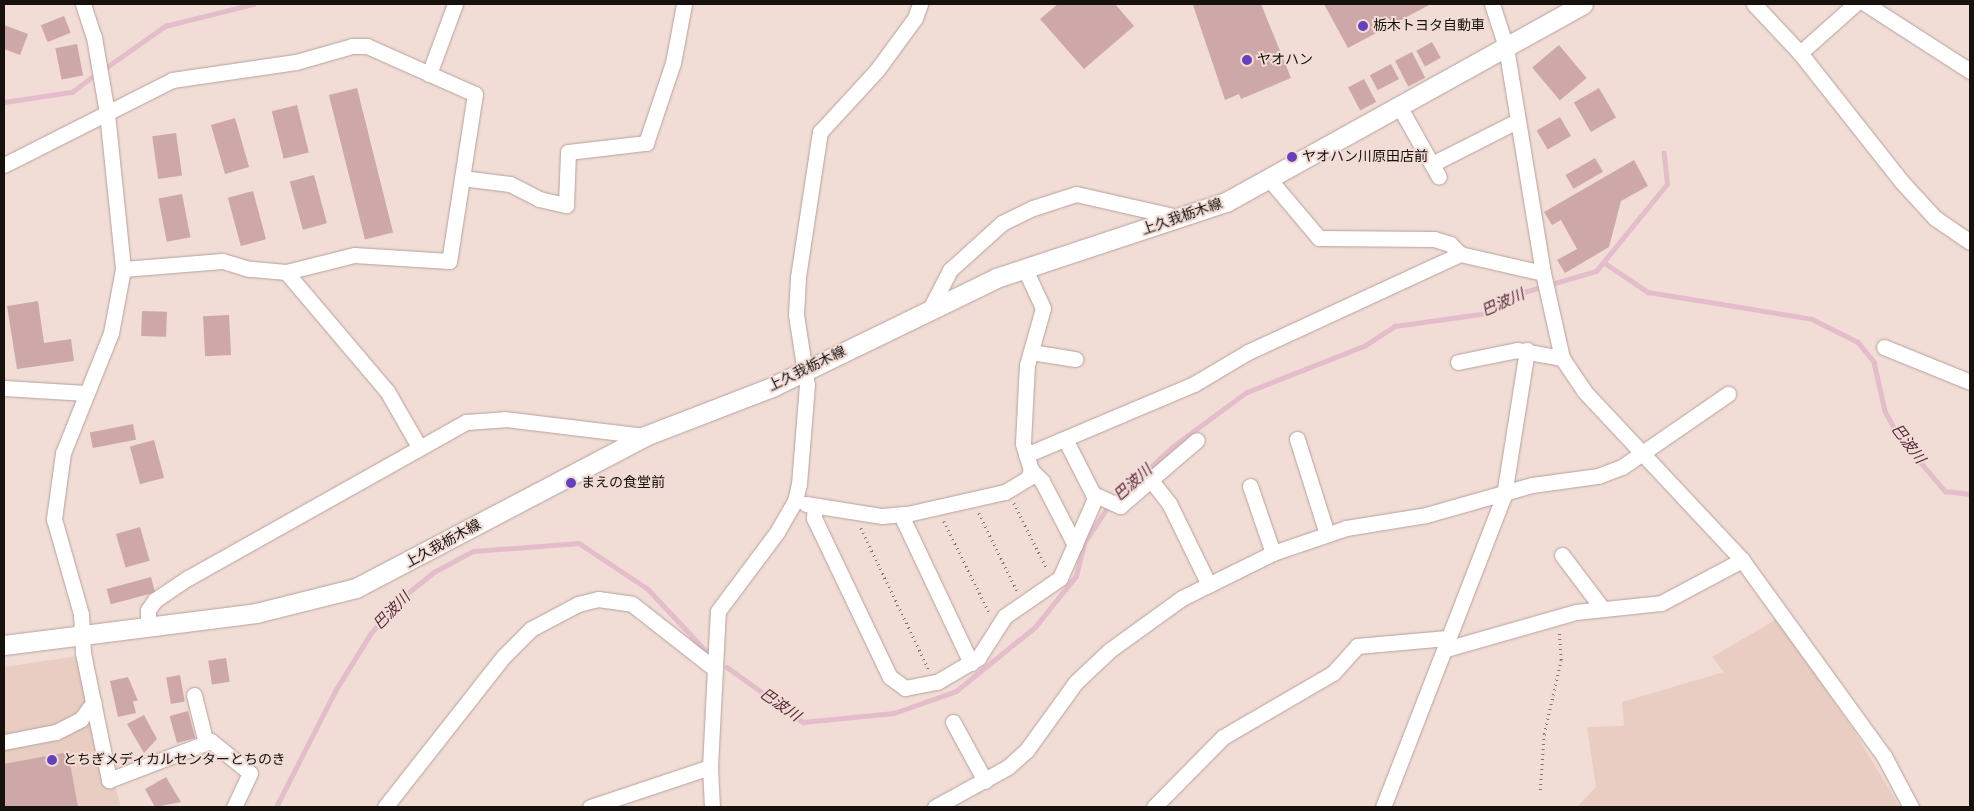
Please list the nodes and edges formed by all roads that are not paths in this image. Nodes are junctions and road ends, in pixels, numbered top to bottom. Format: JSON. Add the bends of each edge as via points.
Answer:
{"nodes":[{"id":1,"x":83,"y":4,"type":"edge"},
{"id":2,"x":455,"y":4,"type":"edge"},
{"id":3,"x":684,"y":4,"type":"edge"},
{"id":4,"x":920,"y":4,"type":"edge"},
{"id":5,"x":1492,"y":4,"type":"edge"},
{"id":6,"x":1583,"y":4,"type":"edge"},
{"id":7,"x":1754,"y":4,"type":"edge"},
{"id":8,"x":1855,"y":4,"type":"edge"},
{"id":9,"x":1866,"y":4,"type":"edge"},
{"id":10,"x":1506,"y":48,"type":"junction"},
{"id":11,"x":1800,"y":53,"type":"junction"},
{"id":12,"x":1970,"y":71,"type":"edge"},
{"id":13,"x":429,"y":74,"type":"junction"},
{"id":14,"x":1400,"y":106,"type":"junction"},
{"id":15,"x":107,"y":114,"type":"junction"},
{"id":16,"x":1516,"y":121,"type":"junction"},
{"id":17,"x":1432,"y":164,"type":"junction"},
{"id":18,"x":4,"y":165,"type":"edge"},
{"id":19,"x":462,"y":178,"type":"junction"},
{"id":20,"x":1440,"y":178,"type":"dead end"},
{"id":21,"x":1270,"y":180,"type":"junction"},
{"id":22,"x":1184,"y":218,"type":"junction"},
{"id":23,"x":1970,"y":242,"type":"edge"},
{"id":24,"x":1460,"y":254,"type":"junction"},
{"id":25,"x":1024,"y":267,"type":"junction"},
{"id":26,"x":123,"y":269,"type":"junction"},
{"id":27,"x":286,"y":272,"type":"junction"},
{"id":28,"x":1543,"y":276,"type":"junction"},
{"id":29,"x":932,"y":307,"type":"junction"},
{"id":30,"x":1884,"y":347,"type":"dead end"},
{"id":31,"x":1526,"y":350,"type":"junction"},
{"id":32,"x":1031,"y":352,"type":"junction"},
{"id":33,"x":1562,"y":358,"type":"junction"},
{"id":34,"x":1075,"y":359,"type":"dead end"},
{"id":35,"x":1458,"y":362,"type":"dead end"},
{"id":36,"x":804,"y":371,"type":"junction"},
{"id":37,"x":1970,"y":382,"type":"edge"},
{"id":38,"x":4,"y":388,"type":"edge"},
{"id":39,"x":86,"y":392,"type":"junction"},
{"id":40,"x":1728,"y":394,"type":"dead end"},
{"id":41,"x":645,"y":436,"type":"junction"},
{"id":42,"x":1065,"y":439,"type":"junction"},
{"id":43,"x":1297,"y":439,"type":"dead end"},
{"id":44,"x":1197,"y":440,"type":"dead end"},
{"id":45,"x":418,"y":445,"type":"junction"},
{"id":46,"x":1026,"y":454,"type":"junction"},
{"id":47,"x":1644,"y":454,"type":"junction"},
{"id":48,"x":1031,"y":470,"type":"junction"},
{"id":49,"x":1150,"y":479,"type":"junction"},
{"id":50,"x":1250,"y":486,"type":"dead end"},
{"id":51,"x":1504,"y":495,"type":"junction"},
{"id":52,"x":1098,"y":497,"type":"junction"},
{"id":53,"x":795,"y":501,"type":"junction"},
{"id":54,"x":815,"y":506,"type":"junction"},
{"id":55,"x":900,"y":515,"type":"junction"},
{"id":56,"x":1327,"y":534,"type":"junction"},
{"id":57,"x":1075,"y":545,"type":"junction"},
{"id":58,"x":1273,"y":553,"type":"junction"},
{"id":59,"x":1562,"y":555,"type":"dead end"},
{"id":60,"x":1742,"y":560,"type":"junction"},
{"id":61,"x":1209,"y":585,"type":"junction"},
{"id":62,"x":1602,"y":608,"type":"junction"},
{"id":63,"x":148,"y":626,"type":"junction"},
{"id":64,"x":83,"y":634,"type":"junction"},
{"id":65,"x":1447,"y":643,"type":"junction"},
{"id":66,"x":4,"y":645,"type":"edge"},
{"id":67,"x":971,"y":662,"type":"junction"},
{"id":68,"x":716,"y":669,"type":"junction"},
{"id":69,"x":194,"y":695,"type":"dead end"},
{"id":70,"x":94,"y":702,"type":"junction"},
{"id":71,"x":953,"y":722,"type":"dead end"},
{"id":72,"x":4,"y":742,"type":"edge"},
{"id":73,"x":206,"y":743,"type":"junction"},
{"id":74,"x":710,"y":767,"type":"junction"},
{"id":75,"x":985,"y":781,"type":"junction"},
{"id":76,"x":234,"y":807,"type":"edge"},
{"id":77,"x":385,"y":807,"type":"edge"},
{"id":78,"x":590,"y":807,"type":"edge"},
{"id":79,"x":712,"y":807,"type":"edge"},
{"id":80,"x":935,"y":807,"type":"edge"},
{"id":81,"x":1154,"y":807,"type":"edge"},
{"id":82,"x":1382,"y":807,"type":"edge"},
{"id":83,"x":1911,"y":807,"type":"edge"}],
"edges":[{"from":1,"to":15,"type":"street","via":[[94,37]]},
{"from":2,"to":13,"type":"street"},
{"from":3,"to":19,"type":"street","via":[[673,63],[646,143],[568,152],[566,205],[539,200],[510,184]]},
{"from":4,"to":36,"type":"street","via":[[915,18],[877,70],[820,132],[798,277],[796,315]]},
{"from":5,"to":10,"type":"street"},
{"from":6,"to":10,"type":"main road","name":"上久我栃木線"},
{"from":7,"to":11,"type":"street"},
{"from":8,"to":11,"type":"street"},
{"from":9,"to":12,"type":"street"},
{"from":10,"to":14,"type":"main road","name":"上久我栃木線"},
{"from":10,"to":16,"type":"street"},
{"from":11,"to":23,"type":"street","via":[[1901,181],[1935,218]]},
{"from":13,"to":15,"type":"street","via":[[367,46],[352,46],[296,62],[172,80]]},
{"from":13,"to":19,"type":"street","via":[[475,94]]},
{"from":14,"to":17,"type":"street"},
{"from":14,"to":21,"type":"main road","name":"上久我栃木線"},
{"from":15,"to":18,"type":"street"},
{"from":15,"to":26,"type":"street"},
{"from":16,"to":17,"type":"street"},
{"from":16,"to":28,"type":"street"},
{"from":17,"to":20,"type":"street"},
{"from":19,"to":27,"type":"street","via":[[449,261],[402,254],[354,255]]},
{"from":21,"to":22,"type":"main road","name":"上久我栃木線"},
{"from":21,"to":24,"type":"street","via":[[1319,238],[1434,239],[1450,244]]},
{"from":22,"to":25,"type":"main road","name":"上久我栃木線"},
{"from":22,"to":29,"type":"street","via":[[1076,194],[1033,208],[1002,223],[950,270]]},
{"from":24,"to":28,"type":"street"},
{"from":24,"to":42,"type":"street","via":[[1248,352],[1194,384]]},
{"from":25,"to":29,"type":"main road","name":"上久我栃木線"},
{"from":25,"to":32,"type":"street","via":[[1043,308]]},
{"from":26,"to":27,"type":"street","via":[[222,261],[249,269]]},
{"from":26,"to":39,"type":"street","via":[[111,333]]},
{"from":27,"to":45,"type":"street","via":[[388,391]]},
{"from":28,"to":33,"type":"street"},
{"from":29,"to":36,"type":"main road","name":"上久我栃木線"},
{"from":30,"to":37,"type":"street"},
{"from":31,"to":33,"type":"street"},
{"from":31,"to":35,"type":"street"},
{"from":31,"to":51,"type":"street"},
{"from":32,"to":34,"type":"street"},
{"from":32,"to":46,"type":"street","via":[[1025,402]]},
{"from":33,"to":47,"type":"street","via":[[1584,391]]},
{"from":36,"to":41,"type":"main road","name":"上久我栃木線"},
{"from":36,"to":53,"type":"street"},
{"from":38,"to":39,"type":"street"},
{"from":39,"to":64,"type":"street","via":[[63,453],[54,505]]},
{"from":40,"to":47,"type":"street"},
{"from":41,"to":45,"type":"street","via":[[505,419],[466,422]]},
{"from":41,"to":63,"type":"main road","name":"上久我栃木線","via":[[356,588],[283,608]]},
{"from":42,"to":46,"type":"street"},
{"from":42,"to":52,"type":"street"},
{"from":43,"to":56,"type":"street"},
{"from":44,"to":49,"type":"street"},
{"from":45,"to":63,"type":"street","via":[[155,600],[148,610]]},
{"from":46,"to":48,"type":"street"},
{"from":47,"to":51,"type":"street","via":[[1598,476],[1532,485]]},
{"from":47,"to":60,"type":"street"},
{"from":48,"to":55,"type":"street","via":[[1008,491],[940,509]]},
{"from":48,"to":57,"type":"street","via":[[1042,481]]},
{"from":49,"to":52,"type":"street","via":[[1115,506]]},
{"from":49,"to":61,"type":"street","via":[[1170,503]]},
{"from":50,"to":58,"type":"street"},
{"from":51,"to":56,"type":"street"},
{"from":51,"to":65,"type":"street"},
{"from":52,"to":57,"type":"street"},
{"from":53,"to":54,"type":"street"},
{"from":53,"to":68,"type":"street","via":[[718,611]]},
{"from":54,"to":55,"type":"street"},
{"from":54,"to":67,"type":"street","via":[[814,518],[890,677],[905,688],[929,684]]},
{"from":55,"to":67,"type":"street"},
{"from":56,"to":58,"type":"street"},
{"from":57,"to":67,"type":"street","via":[[1054,582],[1000,624],[986,649]]},
{"from":58,"to":61,"type":"street"},
{"from":59,"to":62,"type":"street"},
{"from":60,"to":62,"type":"street","via":[[1662,603]]},
{"from":60,"to":83,"type":"street","via":[[1884,756]]},
{"from":61,"to":75,"type":"street","via":[[1182,598],[1110,650],[1076,682],[1026,751]]},
{"from":62,"to":65,"type":"street"},
{"from":63,"to":64,"type":"main road","name":"上久我栃木線"},
{"from":64,"to":66,"type":"main road","name":"上久我栃木線"},
{"from":64,"to":70,"type":"street"},
{"from":65,"to":81,"type":"street","via":[[1357,646],[1333,673],[1223,737]]},
{"from":65,"to":82,"type":"street"},
{"from":68,"to":74,"type":"street"},
{"from":68,"to":77,"type":"street","via":[[632,604],[598,599],[578,604],[532,628],[504,656]]},
{"from":69,"to":73,"type":"street"},
{"from":70,"to":72,"type":"street","via":[[81,719],[56,732]]},
{"from":70,"to":73,"type":"street","via":[[109,780]]},
{"from":71,"to":75,"type":"street"},
{"from":73,"to":76,"type":"street","via":[[211,741],[250,773]]},
{"from":74,"to":78,"type":"street"},
{"from":74,"to":79,"type":"street"},
{"from":75,"to":80,"type":"street"}]}
